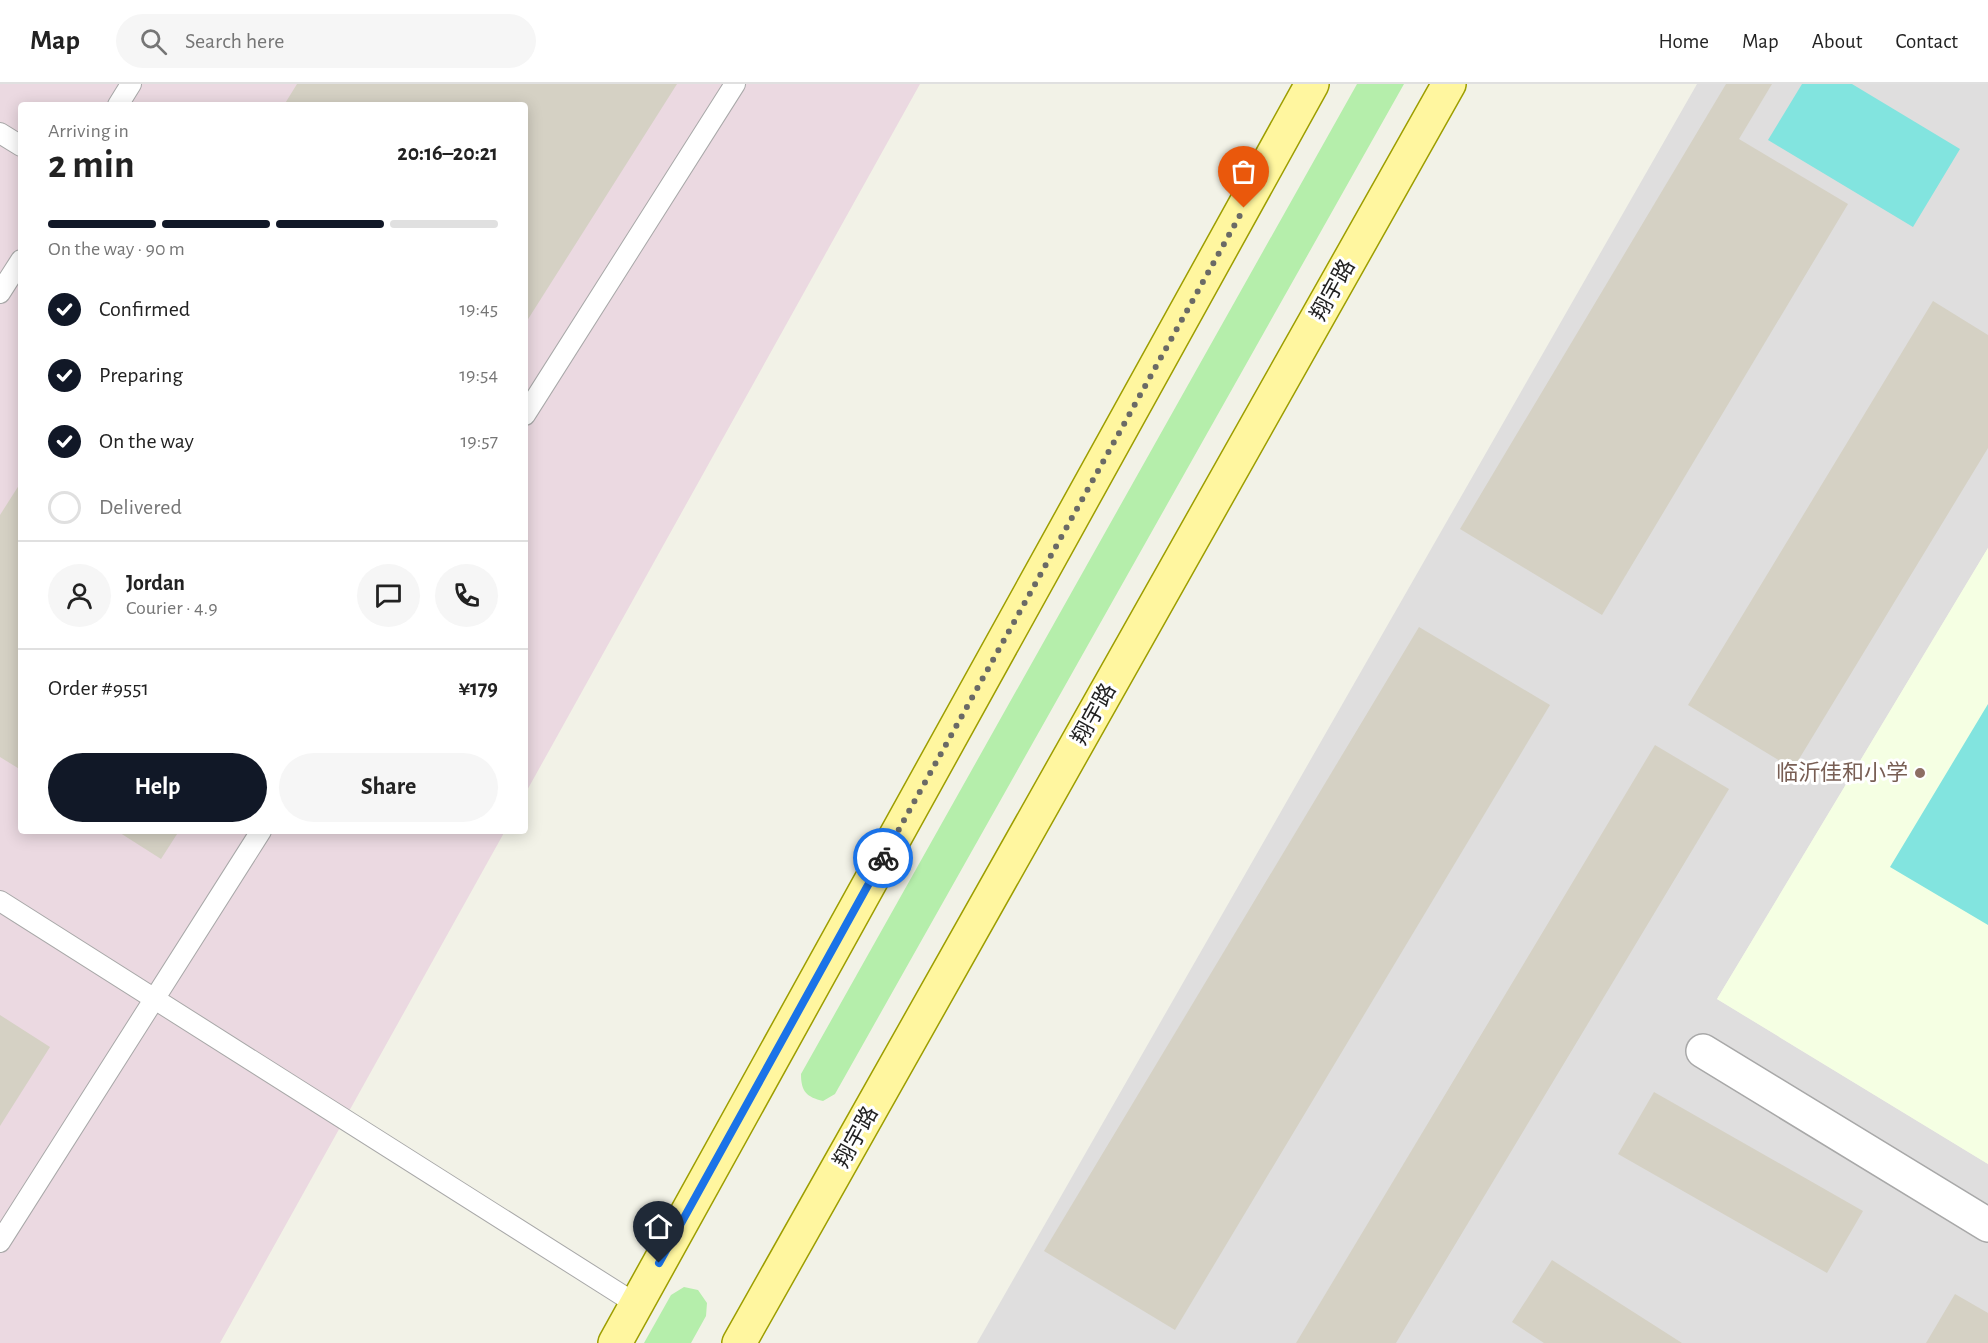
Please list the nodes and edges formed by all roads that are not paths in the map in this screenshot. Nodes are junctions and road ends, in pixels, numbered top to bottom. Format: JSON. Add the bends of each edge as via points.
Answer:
{"nodes":[{"id":1,"x":131,"y":84,"type":"edge"},
{"id":2,"x":735,"y":84,"type":"edge"},
{"id":3,"x":1312,"y":84,"type":"edge"},
{"id":4,"x":1449,"y":84,"type":"edge"},
{"id":5,"x":120,"y":102,"type":"edge"},
{"id":6,"x":0,"y":133,"type":"edge"},
{"id":7,"x":18,"y":144,"type":"edge"},
{"id":8,"x":18,"y":265,"type":"edge"},
{"id":9,"x":0,"y":293,"type":"edge"},
{"id":10,"x":528,"y":410,"type":"edge"},
{"id":11,"x":259,"y":834,"type":"edge"},
{"id":12,"x":0,"y":901,"type":"edge"},
{"id":13,"x":154,"y":999,"type":"junction"},
{"id":14,"x":1702,"y":1051,"type":"dead end"},
{"id":15,"x":1988,"y":1225,"type":"edge"},
{"id":16,"x":0,"y":1242,"type":"edge"},
{"id":17,"x":636,"y":1304,"type":"junction"},
{"id":18,"x":615,"y":1343,"type":"edge"},
{"id":19,"x":739,"y":1343,"type":"edge"}],
"edges":[{"from":1,"to":5,"type":"lane"},
{"from":2,"to":10,"type":"lane"},
{"from":3,"to":17,"type":"main road"},
{"from":4,"to":19,"type":"main road","name":"翔宇路"},
{"from":6,"to":7,"type":"lane"},
{"from":8,"to":9,"type":"lane"},
{"from":11,"to":13,"type":"lane"},
{"from":12,"to":13,"type":"lane"},
{"from":13,"to":16,"type":"lane"},
{"from":13,"to":17,"type":"lane"},
{"from":14,"to":15,"type":"street"},
{"from":17,"to":18,"type":"main road"}]}
